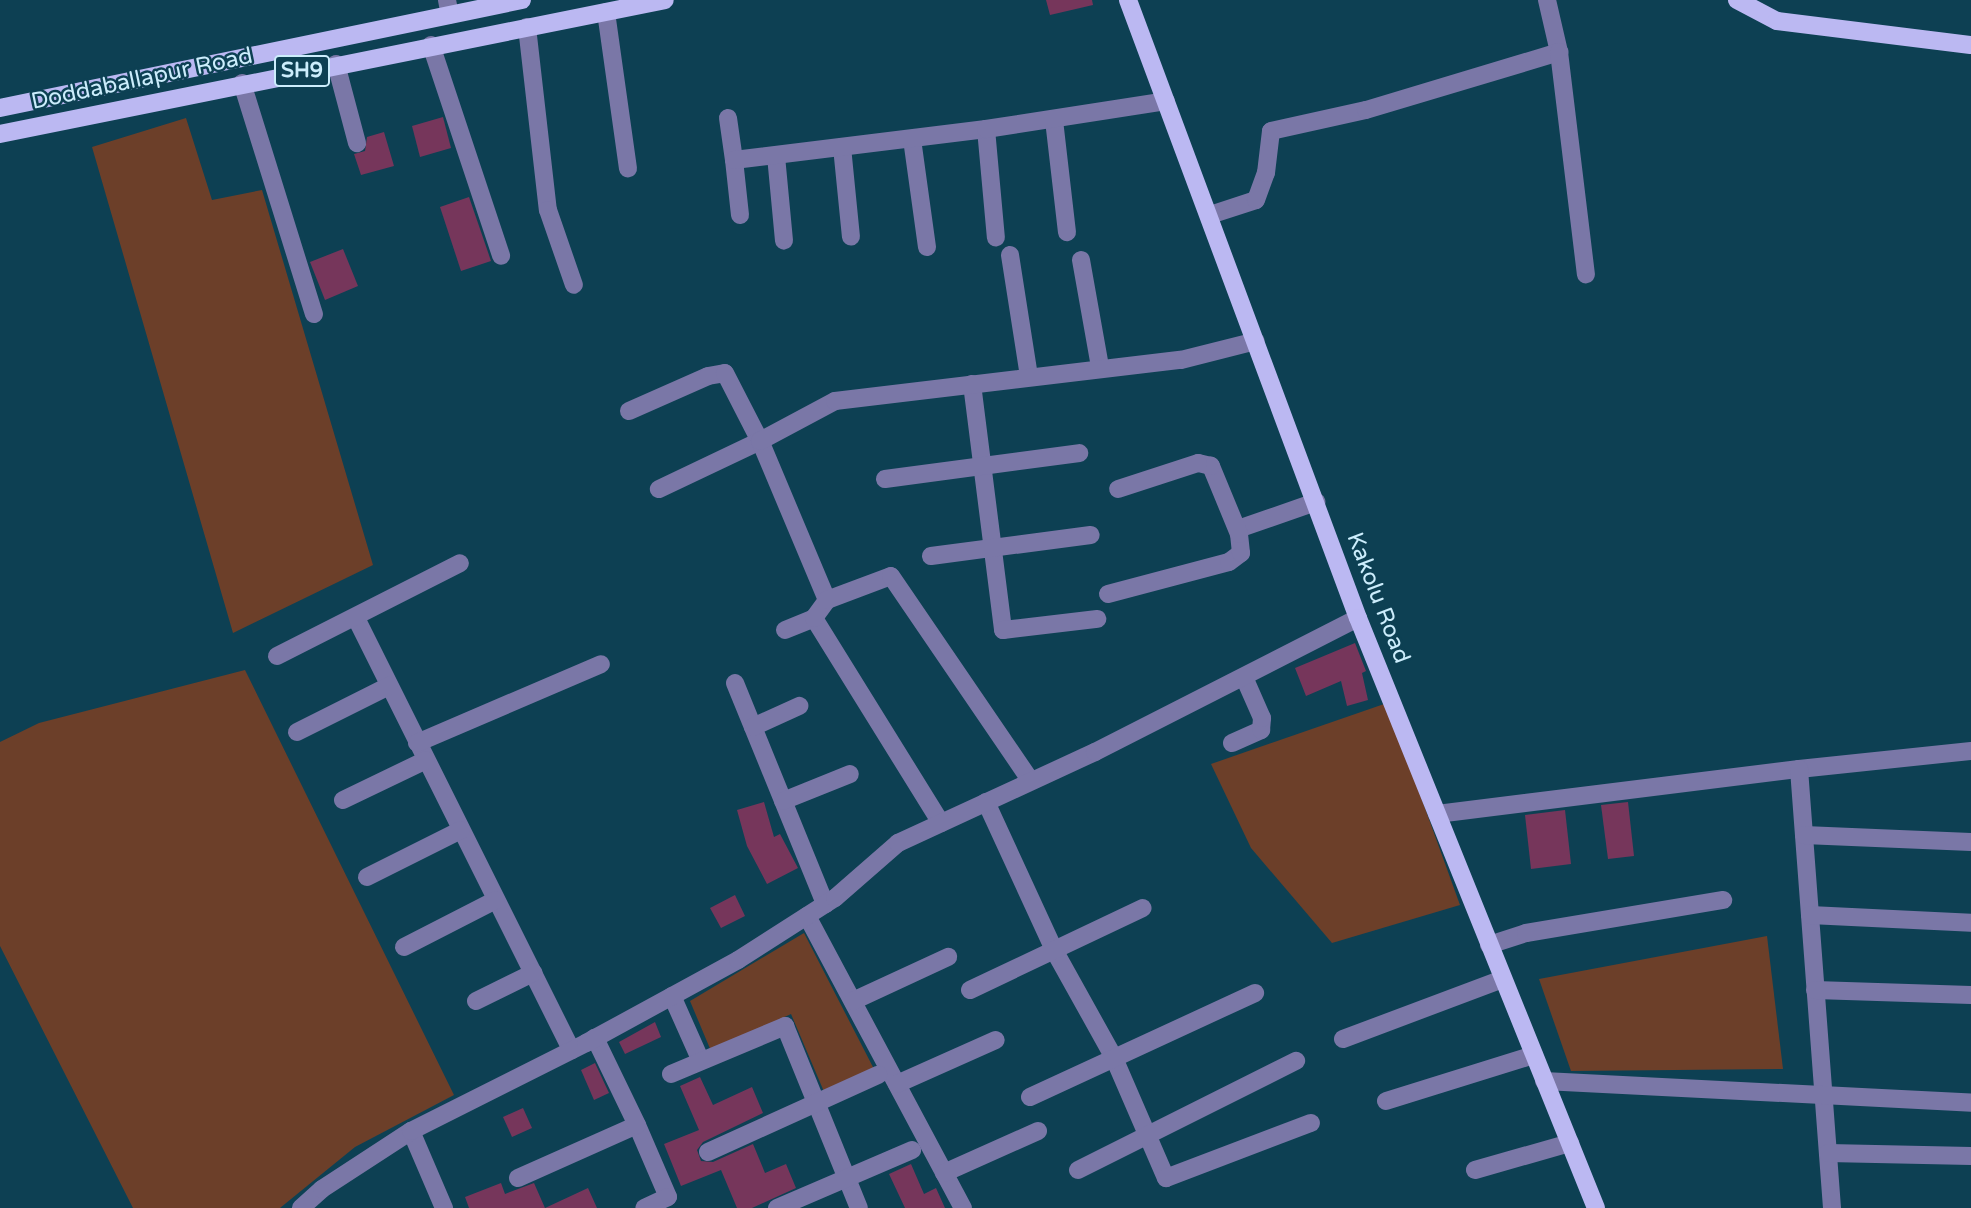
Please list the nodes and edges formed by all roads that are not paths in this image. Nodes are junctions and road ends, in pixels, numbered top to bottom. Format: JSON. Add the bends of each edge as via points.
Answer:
{"nodes":[{"id":1,"x":665,"y":0,"type":"edge"},
{"id":2,"x":1128,"y":0,"type":"edge"},
{"id":3,"x":1547,"y":0,"type":"edge"},
{"id":4,"x":1737,"y":0,"type":"edge"},
{"id":5,"x":516,"y":1,"type":"edge"},
{"id":6,"x":605,"y":6,"type":"edge"},
{"id":7,"x":448,"y":7,"type":"edge"},
{"id":8,"x":520,"y":29,"type":"junction"},
{"id":9,"x":431,"y":45,"type":"junction"},
{"id":10,"x":1971,"y":45,"type":"edge"},
{"id":11,"x":1559,"y":52,"type":"junction"},
{"id":12,"x":336,"y":64,"type":"junction"},
{"id":13,"x":242,"y":83,"type":"junction"},
{"id":14,"x":1166,"y":101,"type":"junction"},
{"id":15,"x":0,"y":108,"type":"edge"},
{"id":16,"x":728,"y":118,"type":"dead end"},
{"id":17,"x":1054,"y":120,"type":"junction"},
{"id":18,"x":986,"y":129,"type":"junction"},
{"id":19,"x":0,"y":134,"type":"edge"},
{"id":20,"x":912,"y":139,"type":"junction"},
{"id":21,"x":356,"y":143,"type":"dead end"},
{"id":22,"x":842,"y":147,"type":"junction"},
{"id":23,"x":776,"y":156,"type":"junction"},
{"id":24,"x":734,"y":160,"type":"junction"},
{"id":25,"x":628,"y":168,"type":"dead end"},
{"id":26,"x":740,"y":215,"type":"dead end"},
{"id":27,"x":1210,"y":215,"type":"junction"},
{"id":28,"x":1067,"y":232,"type":"dead end"},
{"id":29,"x":851,"y":237,"type":"dead end"},
{"id":30,"x":996,"y":238,"type":"dead end"},
{"id":31,"x":784,"y":241,"type":"dead end"},
{"id":32,"x":927,"y":247,"type":"dead end"},
{"id":33,"x":1010,"y":255,"type":"dead end"},
{"id":34,"x":501,"y":256,"type":"dead end"},
{"id":35,"x":1082,"y":260,"type":"dead end"},
{"id":36,"x":1586,"y":274,"type":"dead end"},
{"id":37,"x":575,"y":285,"type":"dead end"},
{"id":38,"x":314,"y":314,"type":"dead end"},
{"id":39,"x":1256,"y":341,"type":"junction"},
{"id":40,"x":1100,"y":367,"type":"junction"},
{"id":41,"x":1029,"y":377,"type":"junction"},
{"id":42,"x":972,"y":384,"type":"junction"},
{"id":43,"x":629,"y":411,"type":"dead end"},
{"id":44,"x":760,"y":441,"type":"junction"},
{"id":45,"x":1079,"y":453,"type":"dead end"},
{"id":46,"x":982,"y":467,"type":"junction"},
{"id":47,"x":885,"y":479,"type":"dead end"},
{"id":48,"x":659,"y":489,"type":"dead end"},
{"id":49,"x":1118,"y":489,"type":"dead end"},
{"id":50,"x":1315,"y":502,"type":"junction"},
{"id":51,"x":1238,"y":530,"type":"junction"},
{"id":52,"x":1091,"y":535,"type":"dead end"},
{"id":53,"x":993,"y":548,"type":"junction"},
{"id":54,"x":931,"y":556,"type":"dead end"},
{"id":55,"x":460,"y":563,"type":"dead end"},
{"id":56,"x":1108,"y":594,"type":"dead end"},
{"id":57,"x":827,"y":600,"type":"junction"},
{"id":58,"x":356,"y":618,"type":"junction"},
{"id":59,"x":814,"y":618,"type":"junction"},
{"id":60,"x":1359,"y":618,"type":"junction"},
{"id":61,"x":1097,"y":619,"type":"dead end"},
{"id":62,"x":785,"y":630,"type":"dead end"},
{"id":63,"x":277,"y":656,"type":"dead end"},
{"id":64,"x":601,"y":664,"type":"dead end"},
{"id":65,"x":1244,"y":677,"type":"junction"},
{"id":66,"x":735,"y":683,"type":"dead end"},
{"id":67,"x":389,"y":686,"type":"junction"},
{"id":68,"x":799,"y":706,"type":"dead end"},
{"id":69,"x":753,"y":727,"type":"junction"},
{"id":70,"x":297,"y":732,"type":"dead end"},
{"id":71,"x":417,"y":743,"type":"junction"},
{"id":72,"x":1233,"y":743,"type":"dead end"},
{"id":73,"x":1971,"y":751,"type":"edge"},
{"id":74,"x":426,"y":760,"type":"junction"},
{"id":75,"x":1800,"y":769,"type":"junction"},
{"id":76,"x":850,"y":774,"type":"dead end"},
{"id":77,"x":1031,"y":781,"type":"junction"},
{"id":78,"x":343,"y":800,"type":"dead end"},
{"id":79,"x":783,"y":801,"type":"junction"},
{"id":80,"x":986,"y":802,"type":"junction"},
{"id":81,"x":1437,"y":814,"type":"junction"},
{"id":82,"x":941,"y":823,"type":"junction"},
{"id":83,"x":461,"y":830,"type":"junction"},
{"id":84,"x":1804,"y":835,"type":"junction"},
{"id":85,"x":1971,"y":842,"type":"edge"},
{"id":86,"x":367,"y":877,"type":"dead end"},
{"id":87,"x":496,"y":900,"type":"junction"},
{"id":88,"x":1723,"y":900,"type":"dead end"},
{"id":89,"x":825,"y":904,"type":"junction"},
{"id":90,"x":1143,"y":908,"type":"dead end"},
{"id":91,"x":1810,"y":915,"type":"junction"},
{"id":92,"x":807,"y":916,"type":"junction"},
{"id":93,"x":1971,"y":922,"type":"edge"},
{"id":94,"x":1489,"y":945,"type":"junction"},
{"id":95,"x":404,"y":947,"type":"dead end"},
{"id":96,"x":1054,"y":950,"type":"junction"},
{"id":97,"x":948,"y":957,"type":"dead end"},
{"id":98,"x":533,"y":973,"type":"junction"},
{"id":99,"x":1503,"y":979,"type":"junction"},
{"id":100,"x":970,"y":990,"type":"dead end"},
{"id":101,"x":1815,"y":990,"type":"junction"},
{"id":102,"x":1255,"y":993,"type":"dead end"},
{"id":103,"x":1971,"y":995,"type":"edge"},
{"id":104,"x":672,"y":996,"type":"junction"},
{"id":105,"x":476,"y":1001,"type":"dead end"},
{"id":106,"x":853,"y":1001,"type":"junction"},
{"id":107,"x":595,"y":1038,"type":"junction"},
{"id":108,"x":1343,"y":1039,"type":"dead end"},
{"id":109,"x":996,"y":1040,"type":"dead end"},
{"id":110,"x":572,"y":1050,"type":"junction"},
{"id":111,"x":1534,"y":1055,"type":"junction"},
{"id":112,"x":1114,"y":1058,"type":"junction"},
{"id":113,"x":701,"y":1061,"type":"junction"},
{"id":114,"x":1296,"y":1061,"type":"dead end"},
{"id":115,"x":671,"y":1074,"type":"dead end"},
{"id":116,"x":877,"y":1075,"type":"dead end"},
{"id":117,"x":1544,"y":1081,"type":"junction"},
{"id":118,"x":897,"y":1084,"type":"junction"},
{"id":119,"x":1822,"y":1093,"type":"junction"},
{"id":120,"x":1030,"y":1097,"type":"dead end"},
{"id":121,"x":1386,"y":1101,"type":"dead end"},
{"id":122,"x":1971,"y":1102,"type":"edge"},
{"id":123,"x":816,"y":1103,"type":"junction"},
{"id":124,"x":1311,"y":1123,"type":"dead end"},
{"id":125,"x":638,"y":1125,"type":"junction"},
{"id":126,"x":411,"y":1131,"type":"junction"},
{"id":127,"x":1038,"y":1131,"type":"dead end"},
{"id":128,"x":1146,"y":1136,"type":"junction"},
{"id":129,"x":1570,"y":1143,"type":"junction"},
{"id":130,"x":912,"y":1150,"type":"dead end"},
{"id":131,"x":708,"y":1152,"type":"dead end"},
{"id":132,"x":1828,"y":1153,"type":"junction"},
{"id":133,"x":1971,"y":1156,"type":"edge"},
{"id":134,"x":1078,"y":1170,"type":"dead end"},
{"id":135,"x":1475,"y":1170,"type":"dead end"},
{"id":136,"x":944,"y":1173,"type":"junction"},
{"id":137,"x":518,"y":1178,"type":"dead end"},
{"id":138,"x":847,"y":1178,"type":"junction"},
{"id":139,"x":671,"y":1202,"type":"edge"},
{"id":140,"x":301,"y":1208,"type":"edge"},
{"id":141,"x":444,"y":1208,"type":"edge"},
{"id":142,"x":644,"y":1208,"type":"edge"},
{"id":143,"x":776,"y":1208,"type":"edge"},
{"id":144,"x":859,"y":1208,"type":"edge"},
{"id":145,"x":962,"y":1208,"type":"edge"},
{"id":146,"x":1596,"y":1208,"type":"edge"},
{"id":147,"x":1832,"y":1208,"type":"edge"}],
"edges":[{"from":1,"to":6,"type":"main road","name":"Doddaballapur Road","number":"SH9"},
{"from":2,"to":14,"type":"main road","name":"Kakolu Road"},
{"from":3,"to":11,"type":"street"},
{"from":4,"to":10,"type":"main road","via":[[1777,21]]},
{"from":5,"to":7,"type":"main road","number":"SH9"},
{"from":5,"to":8,"type":"main road"},
{"from":6,"to":8,"type":"main road","name":"Doddaballapur Road","number":"SH9"},
{"from":6,"to":25,"type":"street"},
{"from":7,"to":15,"type":"main road","number":"SH9"},
{"from":8,"to":9,"type":"main road","name":"Doddaballapur Road","number":"SH9"},
{"from":8,"to":37,"type":"street","via":[[548,210]]},
{"from":9,"to":12,"type":"main road","name":"Doddaballapur Road","number":"SH9"},
{"from":9,"to":34,"type":"street"},
{"from":11,"to":27,"type":"street","via":[[1366,110],[1271,131],[1266,173],[1256,201]]},
{"from":11,"to":36,"type":"street"},
{"from":12,"to":13,"type":"main road","name":"Doddaballapur Road","number":"SH9"},
{"from":12,"to":21,"type":"street"},
{"from":13,"to":19,"type":"main road","name":"Doddaballapur Road","number":"SH9"},
{"from":13,"to":38,"type":"street"},
{"from":14,"to":17,"type":"street"},
{"from":14,"to":27,"type":"main road","name":"Kakolu Road"},
{"from":16,"to":24,"type":"street"},
{"from":17,"to":18,"type":"street"},
{"from":17,"to":28,"type":"street"},
{"from":18,"to":20,"type":"street"},
{"from":18,"to":30,"type":"street"},
{"from":20,"to":22,"type":"street"},
{"from":20,"to":32,"type":"street"},
{"from":22,"to":23,"type":"street"},
{"from":22,"to":29,"type":"street"},
{"from":23,"to":24,"type":"street"},
{"from":23,"to":31,"type":"street"},
{"from":24,"to":26,"type":"street"},
{"from":27,"to":39,"type":"main road","name":"Kakolu Road"},
{"from":33,"to":41,"type":"street"},
{"from":35,"to":40,"type":"street"},
{"from":39,"to":40,"type":"street","via":[[1181,360]]},
{"from":39,"to":50,"type":"main road","name":"Kakolu Road"},
{"from":40,"to":41,"type":"street"},
{"from":41,"to":42,"type":"street"},
{"from":42,"to":44,"type":"street","via":[[835,401]]},
{"from":42,"to":46,"type":"street"},
{"from":43,"to":44,"type":"street","via":[[725,373]]},
{"from":44,"to":48,"type":"street"},
{"from":44,"to":57,"type":"street"},
{"from":45,"to":46,"type":"street"},
{"from":46,"to":47,"type":"street"},
{"from":46,"to":53,"type":"street"},
{"from":49,"to":51,"type":"street","via":[[1206,464],[1216,473]]},
{"from":50,"to":51,"type":"street"},
{"from":50,"to":60,"type":"main road","name":"Kakolu Road"},
{"from":51,"to":56,"type":"street","via":[[1241,553],[1229,562]]},
{"from":52,"to":53,"type":"street"},
{"from":53,"to":54,"type":"street"},
{"from":53,"to":61,"type":"street","via":[[1003,630]]},
{"from":55,"to":58,"type":"street"},
{"from":57,"to":59,"type":"street"},
{"from":57,"to":77,"type":"street","via":[[891,576]]},
{"from":58,"to":63,"type":"street"},
{"from":58,"to":67,"type":"street"},
{"from":59,"to":62,"type":"street"},
{"from":59,"to":82,"type":"street"},
{"from":60,"to":65,"type":"street"},
{"from":60,"to":81,"type":"main road","name":"Kakolu Road"},
{"from":64,"to":71,"type":"street"},
{"from":65,"to":72,"type":"street","via":[[1262,718],[1261,730]]},
{"from":65,"to":77,"type":"street"},
{"from":66,"to":69,"type":"street"},
{"from":67,"to":70,"type":"street"},
{"from":67,"to":71,"type":"street"},
{"from":68,"to":69,"type":"street"},
{"from":69,"to":79,"type":"street"},
{"from":71,"to":74,"type":"street"},
{"from":73,"to":75,"type":"street"},
{"from":74,"to":78,"type":"street"},
{"from":74,"to":83,"type":"street"},
{"from":75,"to":81,"type":"street"},
{"from":75,"to":84,"type":"street"},
{"from":76,"to":79,"type":"street"},
{"from":77,"to":80,"type":"street"},
{"from":79,"to":89,"type":"street"},
{"from":80,"to":82,"type":"street"},
{"from":80,"to":96,"type":"street"},
{"from":81,"to":94,"type":"main road","name":"Kakolu Road"},
{"from":82,"to":89,"type":"street","via":[[898,843]]},
{"from":83,"to":86,"type":"street"},
{"from":83,"to":87,"type":"street"},
{"from":84,"to":85,"type":"street"},
{"from":84,"to":91,"type":"street"},
{"from":87,"to":95,"type":"street"},
{"from":87,"to":98,"type":"street"},
{"from":88,"to":94,"type":"street","via":[[1526,933]]},
{"from":89,"to":92,"type":"street"},
{"from":90,"to":96,"type":"street"},
{"from":91,"to":93,"type":"street"},
{"from":91,"to":101,"type":"street"},
{"from":92,"to":104,"type":"street"},
{"from":92,"to":106,"type":"street"},
{"from":94,"to":99,"type":"main road","name":"Kakolu Road"},
{"from":96,"to":100,"type":"street"},
{"from":96,"to":112,"type":"street"},
{"from":97,"to":106,"type":"street"},
{"from":98,"to":105,"type":"street"},
{"from":98,"to":110,"type":"street"},
{"from":99,"to":108,"type":"street"},
{"from":99,"to":111,"type":"main road","name":"Kakolu Road"},
{"from":101,"to":103,"type":"street"},
{"from":101,"to":119,"type":"street"},
{"from":102,"to":112,"type":"street"},
{"from":104,"to":107,"type":"street"},
{"from":104,"to":113,"type":"street"},
{"from":106,"to":118,"type":"street"},
{"from":107,"to":110,"type":"street"},
{"from":107,"to":125,"type":"street"},
{"from":109,"to":118,"type":"street"},
{"from":110,"to":126,"type":"street"},
{"from":111,"to":117,"type":"main road","name":"Kakolu Road"},
{"from":111,"to":121,"type":"street"},
{"from":112,"to":120,"type":"street"},
{"from":112,"to":128,"type":"street"},
{"from":113,"to":115,"type":"street"},
{"from":113,"to":123,"type":"street","via":[[785,1026]]},
{"from":114,"to":128,"type":"street"},
{"from":116,"to":123,"type":"street"},
{"from":117,"to":119,"type":"street"},
{"from":117,"to":129,"type":"main road","name":"Kakolu Road"},
{"from":118,"to":136,"type":"street"},
{"from":119,"to":122,"type":"street"},
{"from":119,"to":132,"type":"street"},
{"from":123,"to":131,"type":"street"},
{"from":123,"to":138,"type":"street"},
{"from":124,"to":128,"type":"street","via":[[1166,1178]]},
{"from":125,"to":137,"type":"street"},
{"from":125,"to":139,"type":"street"},
{"from":126,"to":140,"type":"street","via":[[322,1189]]},
{"from":126,"to":141,"type":"street"},
{"from":127,"to":136,"type":"street"},
{"from":128,"to":134,"type":"street"},
{"from":129,"to":135,"type":"street"},
{"from":129,"to":146,"type":"main road","name":"Kakolu Road"},
{"from":130,"to":138,"type":"street"},
{"from":132,"to":133,"type":"street"},
{"from":132,"to":147,"type":"street"},
{"from":136,"to":145,"type":"street"},
{"from":138,"to":143,"type":"street"},
{"from":138,"to":144,"type":"street"},
{"from":139,"to":142,"type":"street"}]}
